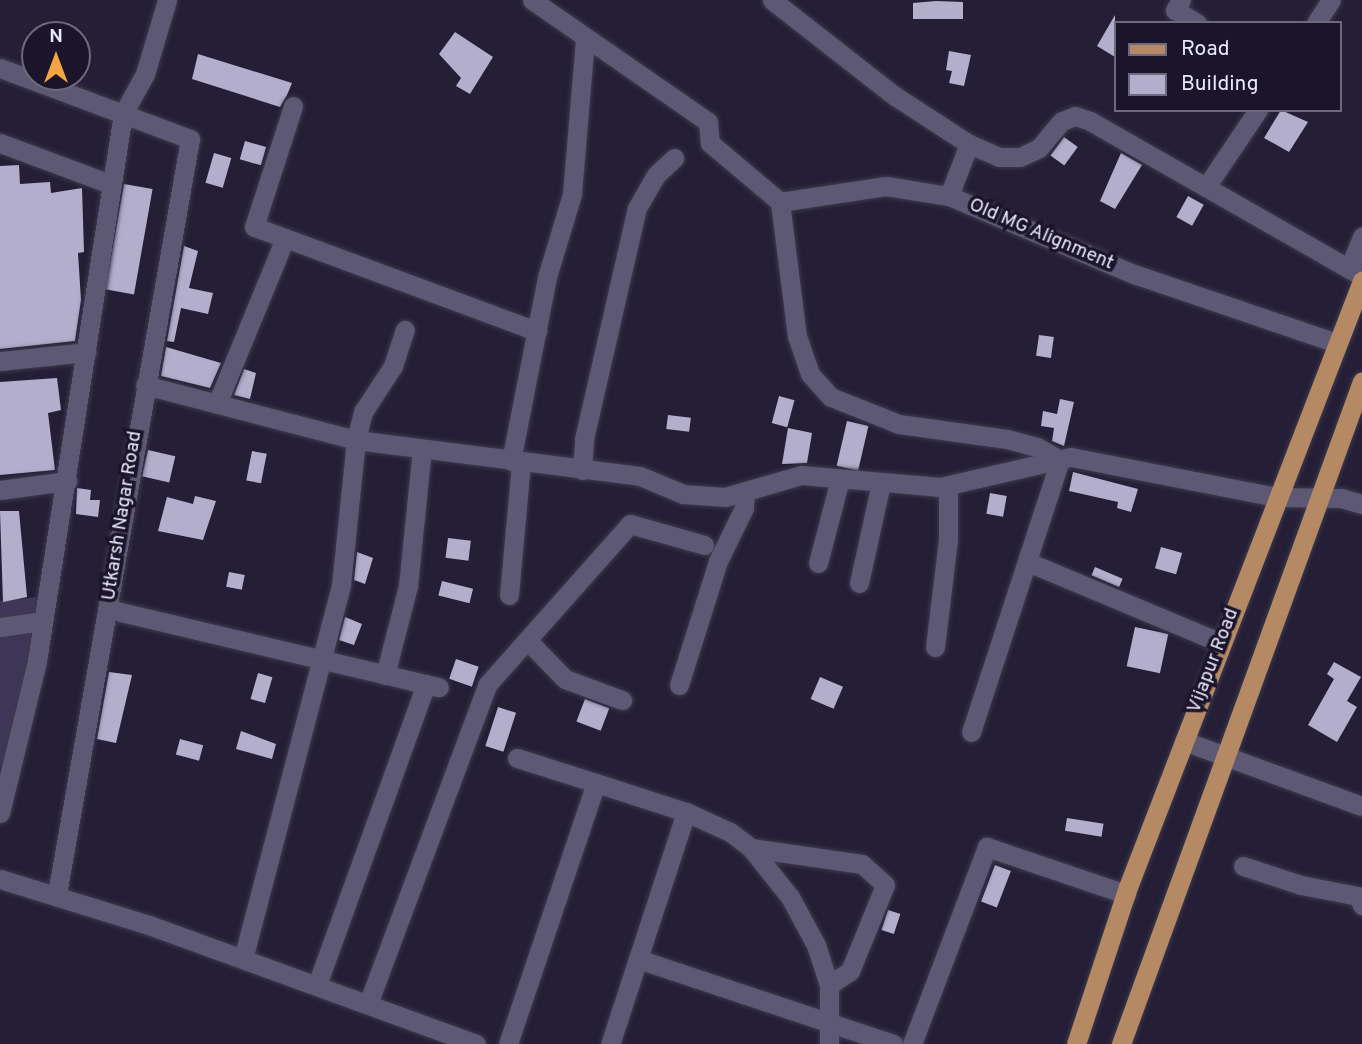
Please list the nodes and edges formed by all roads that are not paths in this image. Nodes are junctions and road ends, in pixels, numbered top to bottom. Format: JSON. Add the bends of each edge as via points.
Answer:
{"nodes":[{"id":1,"x":167,"y":0,"type":"edge"},
{"id":2,"x":532,"y":0,"type":"edge"},
{"id":3,"x":772,"y":0,"type":"edge"},
{"id":4,"x":1181,"y":0,"type":"edge"},
{"id":5,"x":1331,"y":0,"type":"edge"},
{"id":6,"x":1194,"y":21,"type":"edge"},
{"id":7,"x":1317,"y":21,"type":"edge"},
{"id":8,"x":585,"y":38,"type":"junction"},
{"id":9,"x":0,"y":68,"type":"edge"},
{"id":10,"x":293,"y":106,"type":"dead end"},
{"id":11,"x":1257,"y":112,"type":"edge"},
{"id":12,"x":123,"y":114,"type":"junction"},
{"id":13,"x":0,"y":143,"type":"edge"},
{"id":14,"x":969,"y":144,"type":"junction"},
{"id":15,"x":674,"y":158,"type":"dead end"},
{"id":16,"x":110,"y":184,"type":"junction"},
{"id":17,"x":1206,"y":187,"type":"junction"},
{"id":18,"x":949,"y":196,"type":"junction"},
{"id":19,"x":780,"y":202,"type":"junction"},
{"id":20,"x":1362,"y":236,"type":"edge"},
{"id":21,"x":285,"y":238,"type":"junction"},
{"id":22,"x":1358,"y":275,"type":"edge"},
{"id":23,"x":405,"y":330,"type":"dead end"},
{"id":24,"x":537,"y":331,"type":"junction"},
{"id":25,"x":1337,"y":343,"type":"junction"},
{"id":26,"x":87,"y":352,"type":"junction"},
{"id":27,"x":0,"y":361,"type":"edge"},
{"id":28,"x":1362,"y":381,"type":"edge"},
{"id":29,"x":145,"y":385,"type":"junction"},
{"id":30,"x":217,"y":404,"type":"junction"},
{"id":31,"x":356,"y":440,"type":"junction"},
{"id":32,"x":422,"y":449,"type":"junction"},
{"id":33,"x":1060,"y":460,"type":"junction"},
{"id":34,"x":516,"y":462,"type":"junction"},
{"id":35,"x":582,"y":470,"type":"junction"},
{"id":36,"x":839,"y":479,"type":"junction"},
{"id":37,"x":67,"y":481,"type":"junction"},
{"id":38,"x":881,"y":483,"type":"junction"},
{"id":39,"x":948,"y":486,"type":"junction"},
{"id":40,"x":0,"y":490,"type":"edge"},
{"id":41,"x":745,"y":491,"type":"junction"},
{"id":42,"x":1278,"y":497,"type":"junction"},
{"id":43,"x":1321,"y":497,"type":"junction"},
{"id":44,"x":1362,"y":504,"type":"edge"},
{"id":45,"x":705,"y":545,"type":"dead end"},
{"id":46,"x":818,"y":563,"type":"dead end"},
{"id":47,"x":1030,"y":563,"type":"junction"},
{"id":48,"x":859,"y":583,"type":"dead end"},
{"id":49,"x":509,"y":595,"type":"dead end"},
{"id":50,"x":108,"y":609,"type":"junction"},
{"id":51,"x":43,"y":621,"type":"junction"},
{"id":52,"x":0,"y":627,"type":"edge"},
{"id":53,"x":527,"y":640,"type":"junction"},
{"id":54,"x":1221,"y":643,"type":"junction"},
{"id":55,"x":934,"y":647,"type":"dead end"},
{"id":56,"x":322,"y":660,"type":"junction"},
{"id":57,"x":385,"y":675,"type":"junction"},
{"id":58,"x":679,"y":685,"type":"dead end"},
{"id":59,"x":622,"y":700,"type":"dead end"},
{"id":60,"x":971,"y":732,"type":"dead end"},
{"id":61,"x":1184,"y":741,"type":"junction"},
{"id":62,"x":1224,"y":755,"type":"junction"},
{"id":63,"x":517,"y":758,"type":"dead end"},
{"id":64,"x":5,"y":767,"type":"edge"},
{"id":65,"x":596,"y":783,"type":"junction"},
{"id":66,"x":1362,"y":806,"type":"edge"},
{"id":67,"x":685,"y":812,"type":"junction"},
{"id":68,"x":0,"y":813,"type":"edge"},
{"id":69,"x":751,"y":848,"type":"junction"},
{"id":70,"x":1243,"y":866,"type":"dead end"},
{"id":71,"x":0,"y":879,"type":"edge"},
{"id":72,"x":57,"y":894,"type":"junction"},
{"id":73,"x":1126,"y":894,"type":"junction"},
{"id":74,"x":1362,"y":905,"type":"edge"},
{"id":75,"x":638,"y":959,"type":"junction"},
{"id":76,"x":243,"y":960,"type":"junction"},
{"id":77,"x":317,"y":985,"type":"junction"},
{"id":78,"x":829,"y":985,"type":"junction"},
{"id":79,"x":368,"y":1004,"type":"junction"},
{"id":80,"x":832,"y":1022,"type":"junction"},
{"id":81,"x":476,"y":1044,"type":"edge"},
{"id":82,"x":508,"y":1044,"type":"edge"},
{"id":83,"x":610,"y":1044,"type":"edge"},
{"id":84,"x":829,"y":1044,"type":"edge"},
{"id":85,"x":892,"y":1044,"type":"edge"},
{"id":86,"x":912,"y":1044,"type":"edge"},
{"id":87,"x":1076,"y":1044,"type":"edge"},
{"id":88,"x":1121,"y":1044,"type":"edge"}],
"edges":[{"from":1,"to":12,"type":"street","via":[[145,74]]},
{"from":2,"to":8,"type":"street"},
{"from":3,"to":14,"type":"street","via":[[874,81]]},
{"from":4,"to":6,"type":"street","via":[[1175,10]]},
{"from":5,"to":7,"type":"street"},
{"from":8,"to":19,"type":"street","via":[[708,122],[709,143]]},
{"from":8,"to":24,"type":"street","via":[[572,194],[547,276]]},
{"from":9,"to":12,"type":"street"},
{"from":10,"to":21,"type":"street","via":[[254,227]]},
{"from":11,"to":17,"type":"street"},
{"from":12,"to":16,"type":"street"},
{"from":12,"to":29,"type":"street","name":"Utkarsh Nagar Road","via":[[190,139]]},
{"from":13,"to":16,"type":"street"},
{"from":14,"to":17,"type":"street","via":[[999,157],[1020,157],[1038,148],[1062,121],[1075,116]]},
{"from":14,"to":18,"type":"street","name":"Old MG Alignment"},
{"from":15,"to":35,"type":"street","via":[[656,175],[637,208],[584,439]]},
{"from":16,"to":26,"type":"street"},
{"from":17,"to":22,"type":"street"},
{"from":18,"to":19,"type":"street","via":[[886,186]]},
{"from":18,"to":25,"type":"street","name":"Old MG Alignment","via":[[1121,270]]},
{"from":19,"to":33,"type":"street","via":[[797,337],[810,374],[831,397],[899,424],[1007,439],[1037,447]]},
{"from":20,"to":22,"type":"street"},
{"from":21,"to":24,"type":"street"},
{"from":21,"to":30,"type":"street"},
{"from":22,"to":25,"type":"main road","name":"Vijapur Road"},
{"from":23,"to":31,"type":"street","via":[[393,366],[363,412]]},
{"from":24,"to":34,"type":"street"},
{"from":25,"to":42,"type":"main road","name":"Vijapur Road"},
{"from":26,"to":27,"type":"street"},
{"from":26,"to":37,"type":"street"},
{"from":28,"to":43,"type":"main road"},
{"from":29,"to":30,"type":"street"},
{"from":29,"to":50,"type":"street","name":"Utkarsh Nagar Road"},
{"from":30,"to":31,"type":"street"},
{"from":31,"to":32,"type":"street"},
{"from":31,"to":56,"type":"street","via":[[341,584]]},
{"from":32,"to":34,"type":"street"},
{"from":32,"to":57,"type":"street","via":[[408,586]]},
{"from":33,"to":39,"type":"street"},
{"from":33,"to":42,"type":"street","via":[[1071,457]]},
{"from":33,"to":47,"type":"street"},
{"from":34,"to":35,"type":"street"},
{"from":34,"to":49,"type":"street"},
{"from":35,"to":41,"type":"street","via":[[640,476],[684,494],[725,497]]},
{"from":36,"to":38,"type":"street"},
{"from":36,"to":41,"type":"street","via":[[801,475]]},
{"from":36,"to":46,"type":"street"},
{"from":37,"to":40,"type":"street"},
{"from":37,"to":51,"type":"street"},
{"from":38,"to":39,"type":"street"},
{"from":38,"to":48,"type":"street"},
{"from":39,"to":55,"type":"street","via":[[948,540]]},
{"from":41,"to":58,"type":"street","via":[[744,508],[718,561]]},
{"from":42,"to":43,"type":"street"},
{"from":42,"to":54,"type":"main road","name":"Vijapur Road"},
{"from":43,"to":44,"type":"street"},
{"from":43,"to":62,"type":"main road"},
{"from":45,"to":53,"type":"street","via":[[631,524]]},
{"from":47,"to":54,"type":"street"},
{"from":47,"to":60,"type":"street"},
{"from":50,"to":56,"type":"street"},
{"from":50,"to":72,"type":"street","name":"Utkarsh Nagar Road"},
{"from":51,"to":52,"type":"street"},
{"from":51,"to":64,"type":"street"},
{"from":53,"to":59,"type":"street","via":[[565,679]]},
{"from":53,"to":79,"type":"street","via":[[487,685]]},
{"from":54,"to":61,"type":"main road","name":"Vijapur Road"},
{"from":56,"to":57,"type":"street"},
{"from":56,"to":76,"type":"street"},
{"from":57,"to":77,"type":"street","via":[[433,686]]},
{"from":61,"to":62,"type":"street"},
{"from":61,"to":73,"type":"main road","name":"Vijapur Road"},
{"from":62,"to":66,"type":"street"},
{"from":62,"to":88,"type":"main road"},
{"from":63,"to":65,"type":"street"},
{"from":64,"to":68,"type":"street"},
{"from":65,"to":67,"type":"street"},
{"from":65,"to":82,"type":"street"},
{"from":67,"to":69,"type":"street","via":[[730,832]]},
{"from":67,"to":75,"type":"street"},
{"from":69,"to":78,"type":"street","via":[[790,897],[816,945]]},
{"from":69,"to":78,"type":"street","via":[[862,864],[884,885],[850,971]]},
{"from":70,"to":74,"type":"street","via":[[1301,885],[1358,895]]},
{"from":71,"to":72,"type":"street"},
{"from":72,"to":76,"type":"street"},
{"from":73,"to":86,"type":"street","via":[[987,847]]},
{"from":73,"to":87,"type":"main road","name":"Vijapur Road"},
{"from":75,"to":80,"type":"street"},
{"from":75,"to":83,"type":"street"},
{"from":76,"to":77,"type":"street"},
{"from":77,"to":79,"type":"street"},
{"from":78,"to":80,"type":"street"},
{"from":79,"to":81,"type":"street"},
{"from":80,"to":84,"type":"street"},
{"from":80,"to":85,"type":"street"}]}
